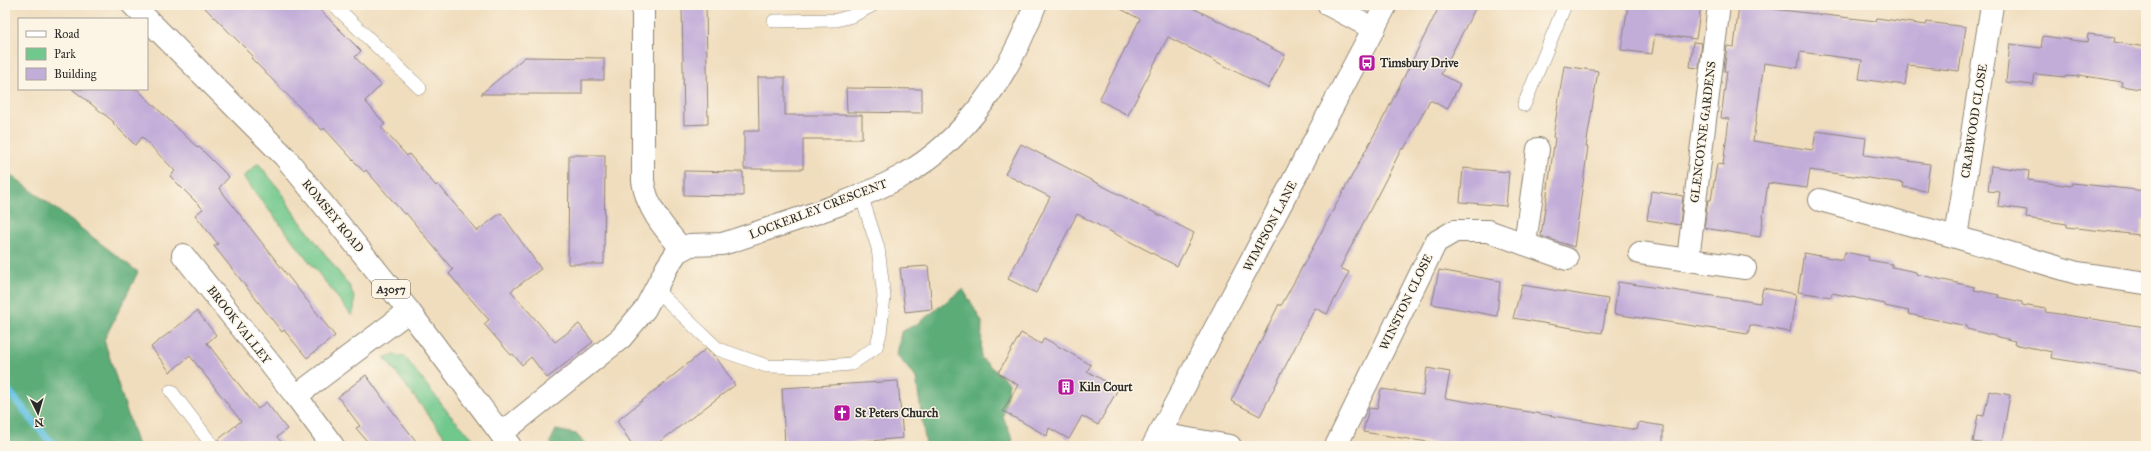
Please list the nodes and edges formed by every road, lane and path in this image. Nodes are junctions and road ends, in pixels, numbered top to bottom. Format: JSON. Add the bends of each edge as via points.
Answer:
{"nodes":[{"id":1,"x":133,"y":5,"type":"edge"},
{"id":2,"x":334,"y":5,"type":"edge"},
{"id":3,"x":643,"y":5,"type":"edge"},
{"id":4,"x":873,"y":5,"type":"edge"},
{"id":5,"x":1328,"y":5,"type":"edge"},
{"id":6,"x":1386,"y":5,"type":"edge"},
{"id":7,"x":1565,"y":5,"type":"edge"},
{"id":8,"x":1719,"y":5,"type":"edge"},
{"id":9,"x":1992,"y":5,"type":"edge"},
{"id":10,"x":1029,"y":6,"type":"edge"},
{"id":11,"x":146,"y":18,"type":"edge"},
{"id":12,"x":148,"y":20,"type":"edge"},
{"id":13,"x":774,"y":21,"type":"dead end"},
{"id":14,"x":1374,"y":28,"type":"junction"},
{"id":15,"x":420,"y":88,"type":"dead end"},
{"id":16,"x":1524,"y":105,"type":"dead end"},
{"id":17,"x":1538,"y":149,"type":"dead end"},
{"id":18,"x":860,"y":195,"type":"junction"},
{"id":19,"x":1820,"y":200,"type":"dead end"},
{"id":20,"x":1956,"y":237,"type":"junction"},
{"id":21,"x":1525,"y":244,"type":"junction"},
{"id":22,"x":682,"y":248,"type":"junction"},
{"id":23,"x":1640,"y":253,"type":"dead end"},
{"id":24,"x":184,"y":254,"type":"dead end"},
{"id":25,"x":1567,"y":259,"type":"dead end"},
{"id":26,"x":1688,"y":259,"type":"junction"},
{"id":27,"x":1745,"y":268,"type":"dead end"},
{"id":28,"x":2146,"y":283,"type":"edge"},
{"id":29,"x":655,"y":289,"type":"junction"},
{"id":30,"x":410,"y":311,"type":"junction"},
{"id":31,"x":171,"y":391,"type":"dead end"},
{"id":32,"x":296,"y":396,"type":"junction"},
{"id":33,"x":506,"y":440,"type":"edge"},
{"id":34,"x":1156,"y":440,"type":"edge"},
{"id":35,"x":213,"y":446,"type":"edge"},
{"id":36,"x":333,"y":446,"type":"edge"},
{"id":37,"x":1230,"y":446,"type":"edge"},
{"id":38,"x":1336,"y":446,"type":"edge"}],
"edges":[{"from":1,"to":11,"type":"street","name":"ROMSEY ROAD","number":"A3057"},
{"from":2,"to":15,"type":"lane"},
{"from":3,"to":22,"type":"street","via":[[643,181],[645,193],[657,219]]},
{"from":4,"to":13,"type":"lane","via":[[852,16],[837,20]]},
{"from":5,"to":14,"type":"street"},
{"from":6,"to":14,"type":"street","name":"WIMPSON LANE"},
{"from":7,"to":16,"type":"lane"},
{"from":8,"to":26,"type":"street","name":"GLENCOYNE GARDENS"},
{"from":9,"to":20,"type":"street","name":"CRABWOOD CLOSE"},
{"from":10,"to":18,"type":"street","name":"LOCKERLEY CRESCENT","via":[[1024,32],[998,80],[964,125],[934,155],[920,165]]},
{"from":12,"to":30,"type":"street","name":"ROMSEY ROAD","number":"A3057","via":[[285,157]]},
{"from":14,"to":34,"type":"street","name":"WIMPSON LANE"},
{"from":17,"to":21,"type":"street"},
{"from":18,"to":22,"type":"street","name":"LOCKERLEY CRESCENT","via":[[732,241]]},
{"from":18,"to":29,"type":"lane","via":[[878,248],[884,297],[880,334],[876,346],[851,364],[815,367],[767,366],[718,349]]},
{"from":19,"to":20,"type":"street"},
{"from":20,"to":28,"type":"street","via":[[2077,273]]},
{"from":21,"to":25,"type":"street","name":"WINSTON CLOSE"},
{"from":21,"to":38,"type":"street","name":"WINSTON CLOSE","via":[[1488,232],[1455,231],[1436,242]]},
{"from":22,"to":29,"type":"street","via":[[667,266]]},
{"from":23,"to":26,"type":"street"},
{"from":24,"to":32,"type":"street","name":"BROOK VALLEY"},
{"from":26,"to":27,"type":"street"},
{"from":29,"to":33,"type":"street","via":[[645,309],[622,338]]},
{"from":30,"to":32,"type":"street"},
{"from":30,"to":33,"type":"street","name":"ROMSEY ROAD","number":"A3057"},
{"from":31,"to":35,"type":"lane"},
{"from":32,"to":36,"type":"street","name":"BROOK VALLEY"},
{"from":34,"to":37,"type":"street"}]}
